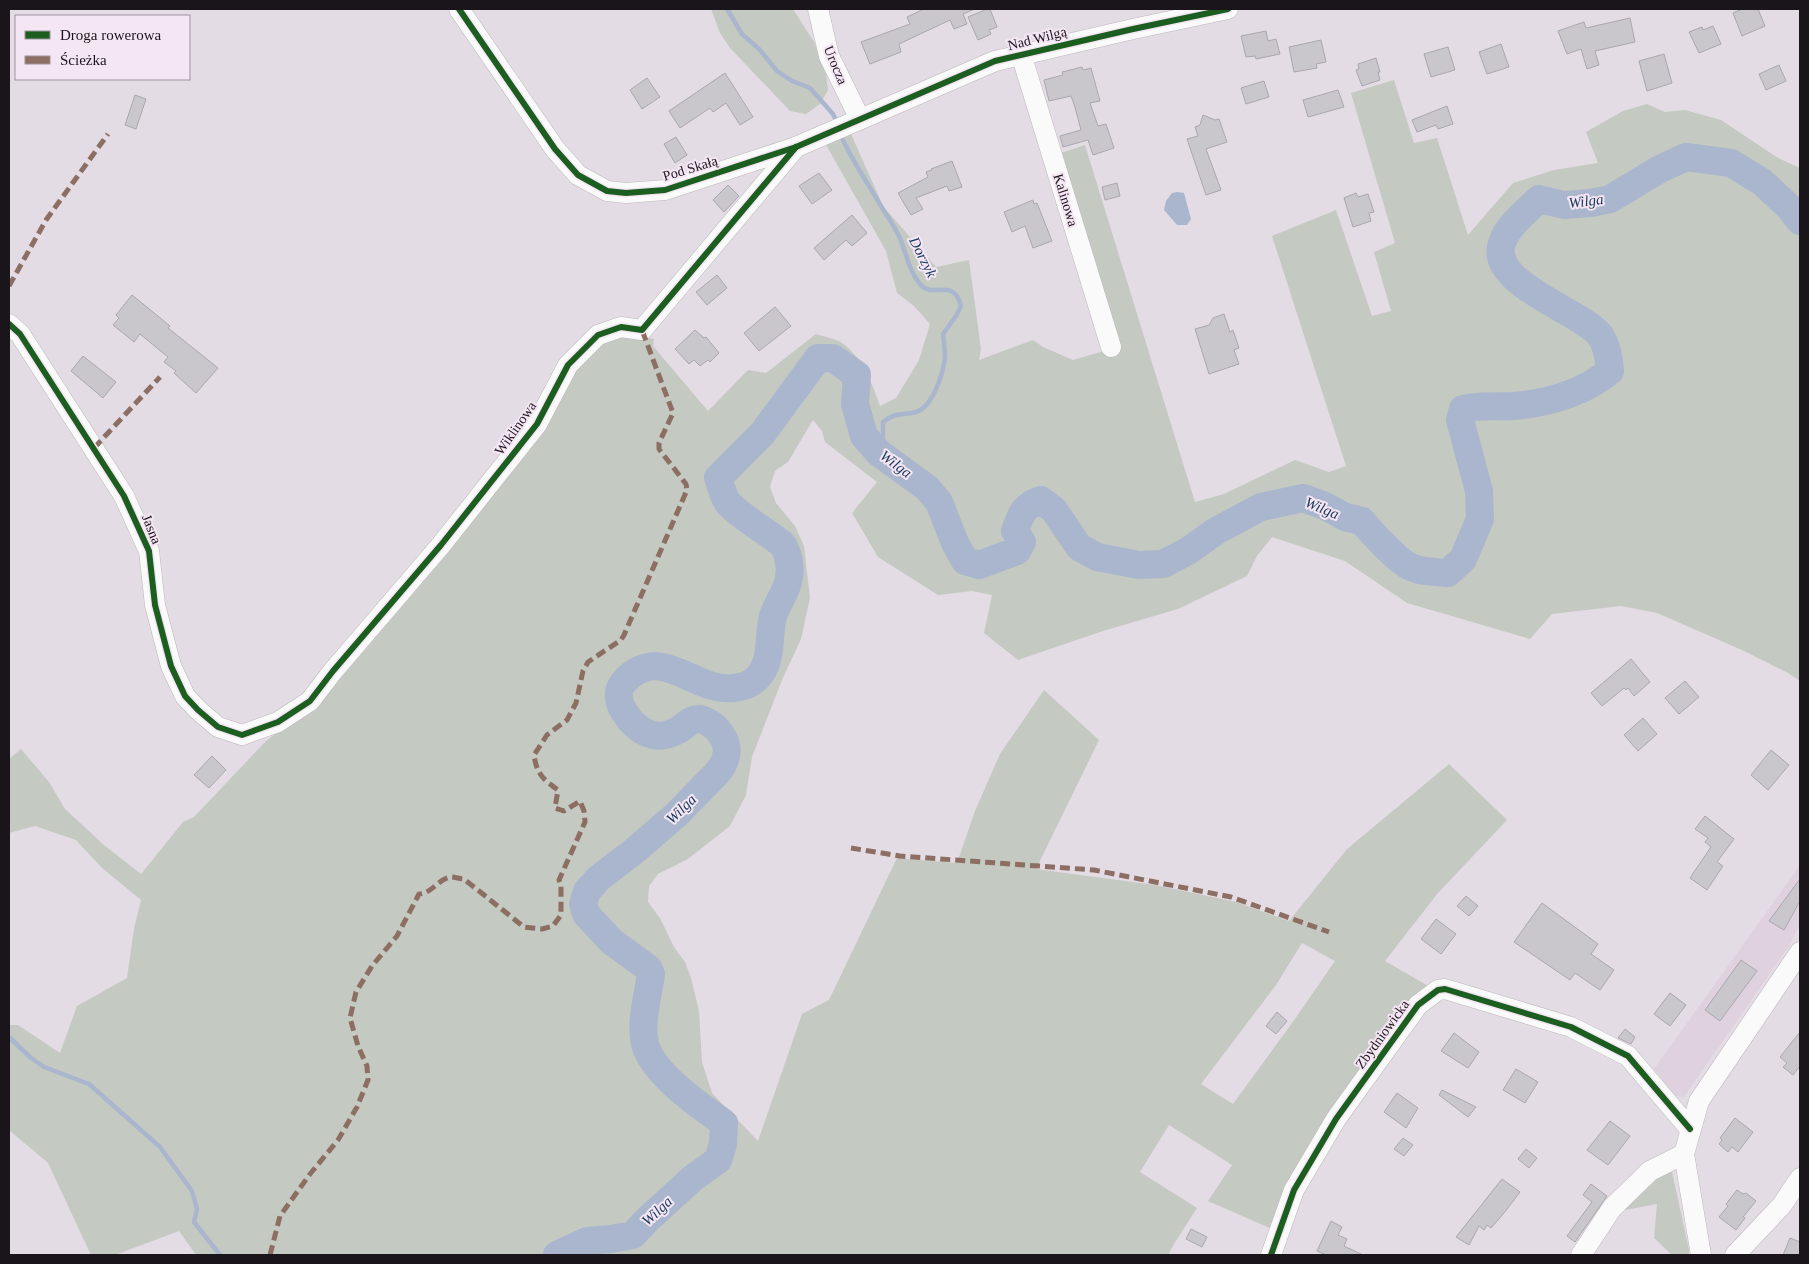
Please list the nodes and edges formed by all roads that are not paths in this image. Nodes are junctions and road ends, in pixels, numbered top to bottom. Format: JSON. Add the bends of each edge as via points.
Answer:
{"nodes":[{"id":1,"x":459,"y":9,"type":"edge"},
{"id":2,"x":818,"y":9,"type":"edge"},
{"id":3,"x":1228,"y":9,"type":"edge"},
{"id":4,"x":1021,"y":54,"type":"junction"},
{"id":5,"x":860,"y":120,"type":"junction"},
{"id":6,"x":796,"y":147,"type":"junction"},
{"id":7,"x":9,"y":324,"type":"edge"},
{"id":8,"x":1111,"y":347,"type":"dead end"},
{"id":9,"x":251,"y":733,"type":"joint"},
{"id":10,"x":1800,"y":952,"type":"edge"},
{"id":11,"x":1690,"y":1129,"type":"junction"},
{"id":12,"x":1684,"y":1154,"type":"junction"},
{"id":13,"x":1800,"y":1178,"type":"edge"},
{"id":14,"x":1271,"y":1255,"type":"edge"},
{"id":15,"x":1581,"y":1255,"type":"edge"},
{"id":16,"x":1701,"y":1255,"type":"edge"},
{"id":17,"x":1735,"y":1255,"type":"edge"}],
"edges":[{"from":1,"to":6,"type":"street","name":"Pod Skałą","via":[[555,149],[578,176],[607,191],[665,190]]},
{"from":2,"to":5,"type":"street","name":"Urocza","via":[[829,56]]},
{"from":3,"to":4,"type":"street","name":"Nad Wilgą"},
{"from":4,"to":5,"type":"street","name":"Nad Wilgą","via":[[972,70]]},
{"from":4,"to":8,"type":"street","name":"Kalinowa"},
{"from":5,"to":6,"type":"street","name":"Pod Skałą"},
{"from":6,"to":9,"type":"street","name":"Wiklinowa","via":[[642,330],[621,327],[598,335],[568,364],[537,424],[310,701],[278,722]]},
{"from":7,"to":9,"type":"street","name":"Jasna","via":[[20,334],[124,496],[148,551],[155,605],[171,666],[185,696],[218,727],[242,735]]},
{"from":10,"to":11,"type":"street","via":[[1699,1101]]},
{"from":11,"to":12,"type":"street"},
{"from":11,"to":14,"type":"street","name":"Zbydniowicka","via":[[1628,1056],[1571,1027],[1445,989],[1438,990],[1418,1004],[1336,1119],[1294,1190]]},
{"from":12,"to":15,"type":"street","via":[[1650,1171],[1624,1196],[1612,1208]]},
{"from":12,"to":16,"type":"street"},
{"from":13,"to":17,"type":"street","via":[[1782,1205]]}]}
